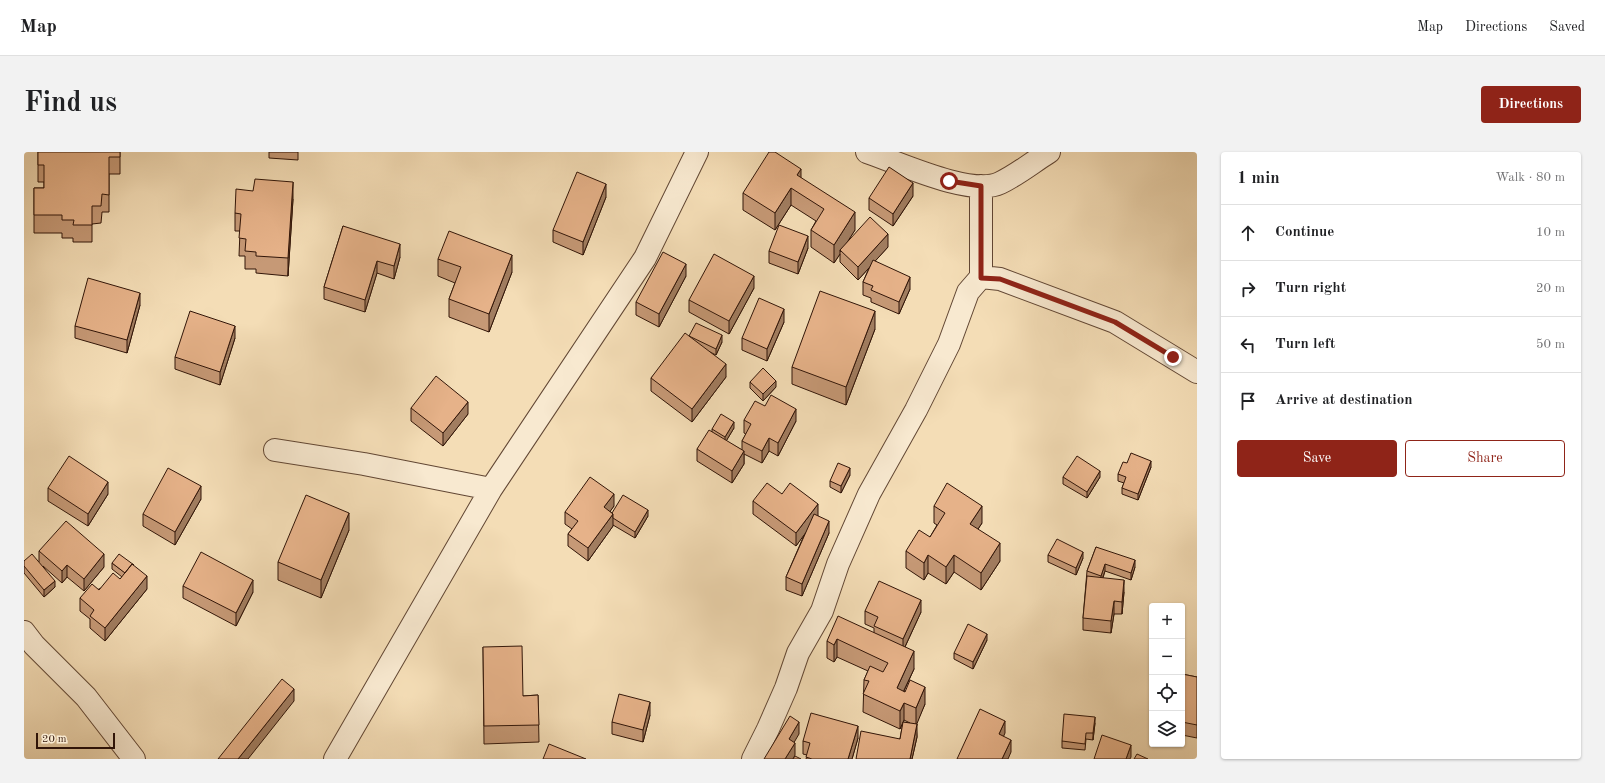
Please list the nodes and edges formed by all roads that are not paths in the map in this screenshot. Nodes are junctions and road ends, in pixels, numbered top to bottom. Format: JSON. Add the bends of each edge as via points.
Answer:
{"nodes":[{"id":1,"x":697,"y":152,"type":"edge"},
{"id":2,"x":867,"y":152,"type":"edge"},
{"id":3,"x":1049,"y":152,"type":"edge"},
{"id":4,"x":981,"y":186,"type":"junction"},
{"id":5,"x":981,"y":278,"type":"junction"},
{"id":6,"x":1197,"y":372,"type":"edge"},
{"id":7,"x":276,"y":450,"type":"dead end"},
{"id":8,"x":491,"y":489,"type":"junction"},
{"id":9,"x":24,"y":632,"type":"edge"},
{"id":10,"x":134,"y":759,"type":"edge"},
{"id":11,"x":335,"y":759,"type":"edge"},
{"id":12,"x":753,"y":759,"type":"edge"}],
"edges":[{"from":1,"to":8,"type":"street","via":[[646,258]]},
{"from":2,"to":4,"type":"street","via":[[949,181]]},
{"from":3,"to":4,"type":"street","via":[[998,184]]},
{"from":4,"to":5,"type":"street"},
{"from":5,"to":6,"type":"street","via":[[1000,279],[1115,322]]},
{"from":5,"to":12,"type":"street","via":[[968,292],[949,344],[869,494],[838,564],[822,611],[798,653],[772,722]]},
{"from":7,"to":8,"type":"street"},
{"from":8,"to":11,"type":"street"},
{"from":9,"to":10,"type":"street","via":[[86,698]]}]}
